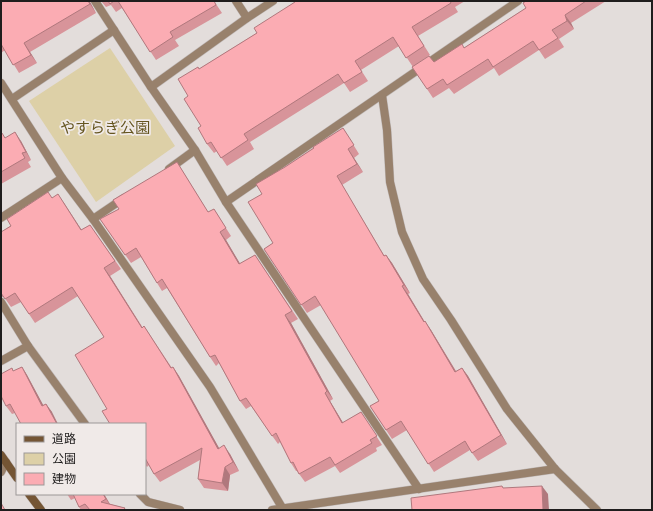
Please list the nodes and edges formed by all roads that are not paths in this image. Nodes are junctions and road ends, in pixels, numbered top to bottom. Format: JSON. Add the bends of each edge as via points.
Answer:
{"nodes":[{"id":1,"x":95,"y":1,"type":"edge"},
{"id":2,"x":236,"y":1,"type":"edge"},
{"id":3,"x":273,"y":1,"type":"edge"},
{"id":4,"x":518,"y":1,"type":"edge"},
{"id":5,"x":247,"y":18,"type":"junction"},
{"id":6,"x":114,"y":30,"type":"junction"},
{"id":7,"x":1,"y":83,"type":"edge"},
{"id":8,"x":151,"y":87,"type":"junction"},
{"id":9,"x":382,"y":96,"type":"junction"},
{"id":10,"x":12,"y":99,"type":"junction"},
{"id":11,"x":195,"y":150,"type":"junction"},
{"id":12,"x":163,"y":172,"type":"edge"},
{"id":13,"x":62,"y":178,"type":"junction"},
{"id":14,"x":132,"y":193,"type":"edge"},
{"id":15,"x":226,"y":202,"type":"junction"},
{"id":16,"x":1,"y":218,"type":"edge"},
{"id":17,"x":93,"y":219,"type":"junction"},
{"id":18,"x":1,"y":302,"type":"edge"},
{"id":19,"x":28,"y":346,"type":"junction"},
{"id":20,"x":1,"y":361,"type":"edge"},
{"id":21,"x":84,"y":423,"type":"edge"},
{"id":22,"x":1,"y":455,"type":"edge"},
{"id":23,"x":6,"y":462,"type":"junction"},
{"id":24,"x":555,"y":469,"type":"junction"},
{"id":25,"x":1,"y":472,"type":"edge"},
{"id":26,"x":16,"y":477,"type":"edge"},
{"id":27,"x":419,"y":489,"type":"junction"},
{"id":28,"x":30,"y":495,"type":"edge"},
{"id":29,"x":141,"y":495,"type":"edge"},
{"id":30,"x":283,"y":509,"type":"junction"},
{"id":31,"x":41,"y":510,"type":"edge"},
{"id":32,"x":180,"y":510,"type":"edge"},
{"id":33,"x":272,"y":510,"type":"edge"},
{"id":34,"x":597,"y":510,"type":"edge"}],
"edges":[{"from":1,"to":6,"type":"street"},
{"from":2,"to":5,"type":"street"},
{"from":3,"to":5,"type":"street"},
{"from":4,"to":9,"type":"street"},
{"from":5,"to":8,"type":"street"},
{"from":6,"to":8,"type":"street"},
{"from":6,"to":10,"type":"street"},
{"from":7,"to":10,"type":"street"},
{"from":8,"to":11,"type":"street"},
{"from":9,"to":15,"type":"street"},
{"from":9,"to":24,"type":"street","via":[[390,182],[402,232],[423,279],[507,409]]},
{"from":10,"to":13,"type":"street"},
{"from":11,"to":12,"type":"street"},
{"from":11,"to":15,"type":"street"},
{"from":13,"to":16,"type":"street"},
{"from":13,"to":17,"type":"street"},
{"from":14,"to":17,"type":"street"},
{"from":15,"to":27,"type":"street"},
{"from":17,"to":30,"type":"street","via":[[210,387]]},
{"from":18,"to":19,"type":"street"},
{"from":19,"to":20,"type":"street"},
{"from":19,"to":21,"type":"street"},
{"from":22,"to":23,"type":"street"},
{"from":23,"to":25,"type":"street"},
{"from":23,"to":26,"type":"street"},
{"from":24,"to":27,"type":"street"},
{"from":24,"to":34,"type":"street"},
{"from":27,"to":30,"type":"street"},
{"from":28,"to":31,"type":"street"},
{"from":29,"to":32,"type":"street","via":[[148,502]]},
{"from":30,"to":33,"type":"street"}]}
